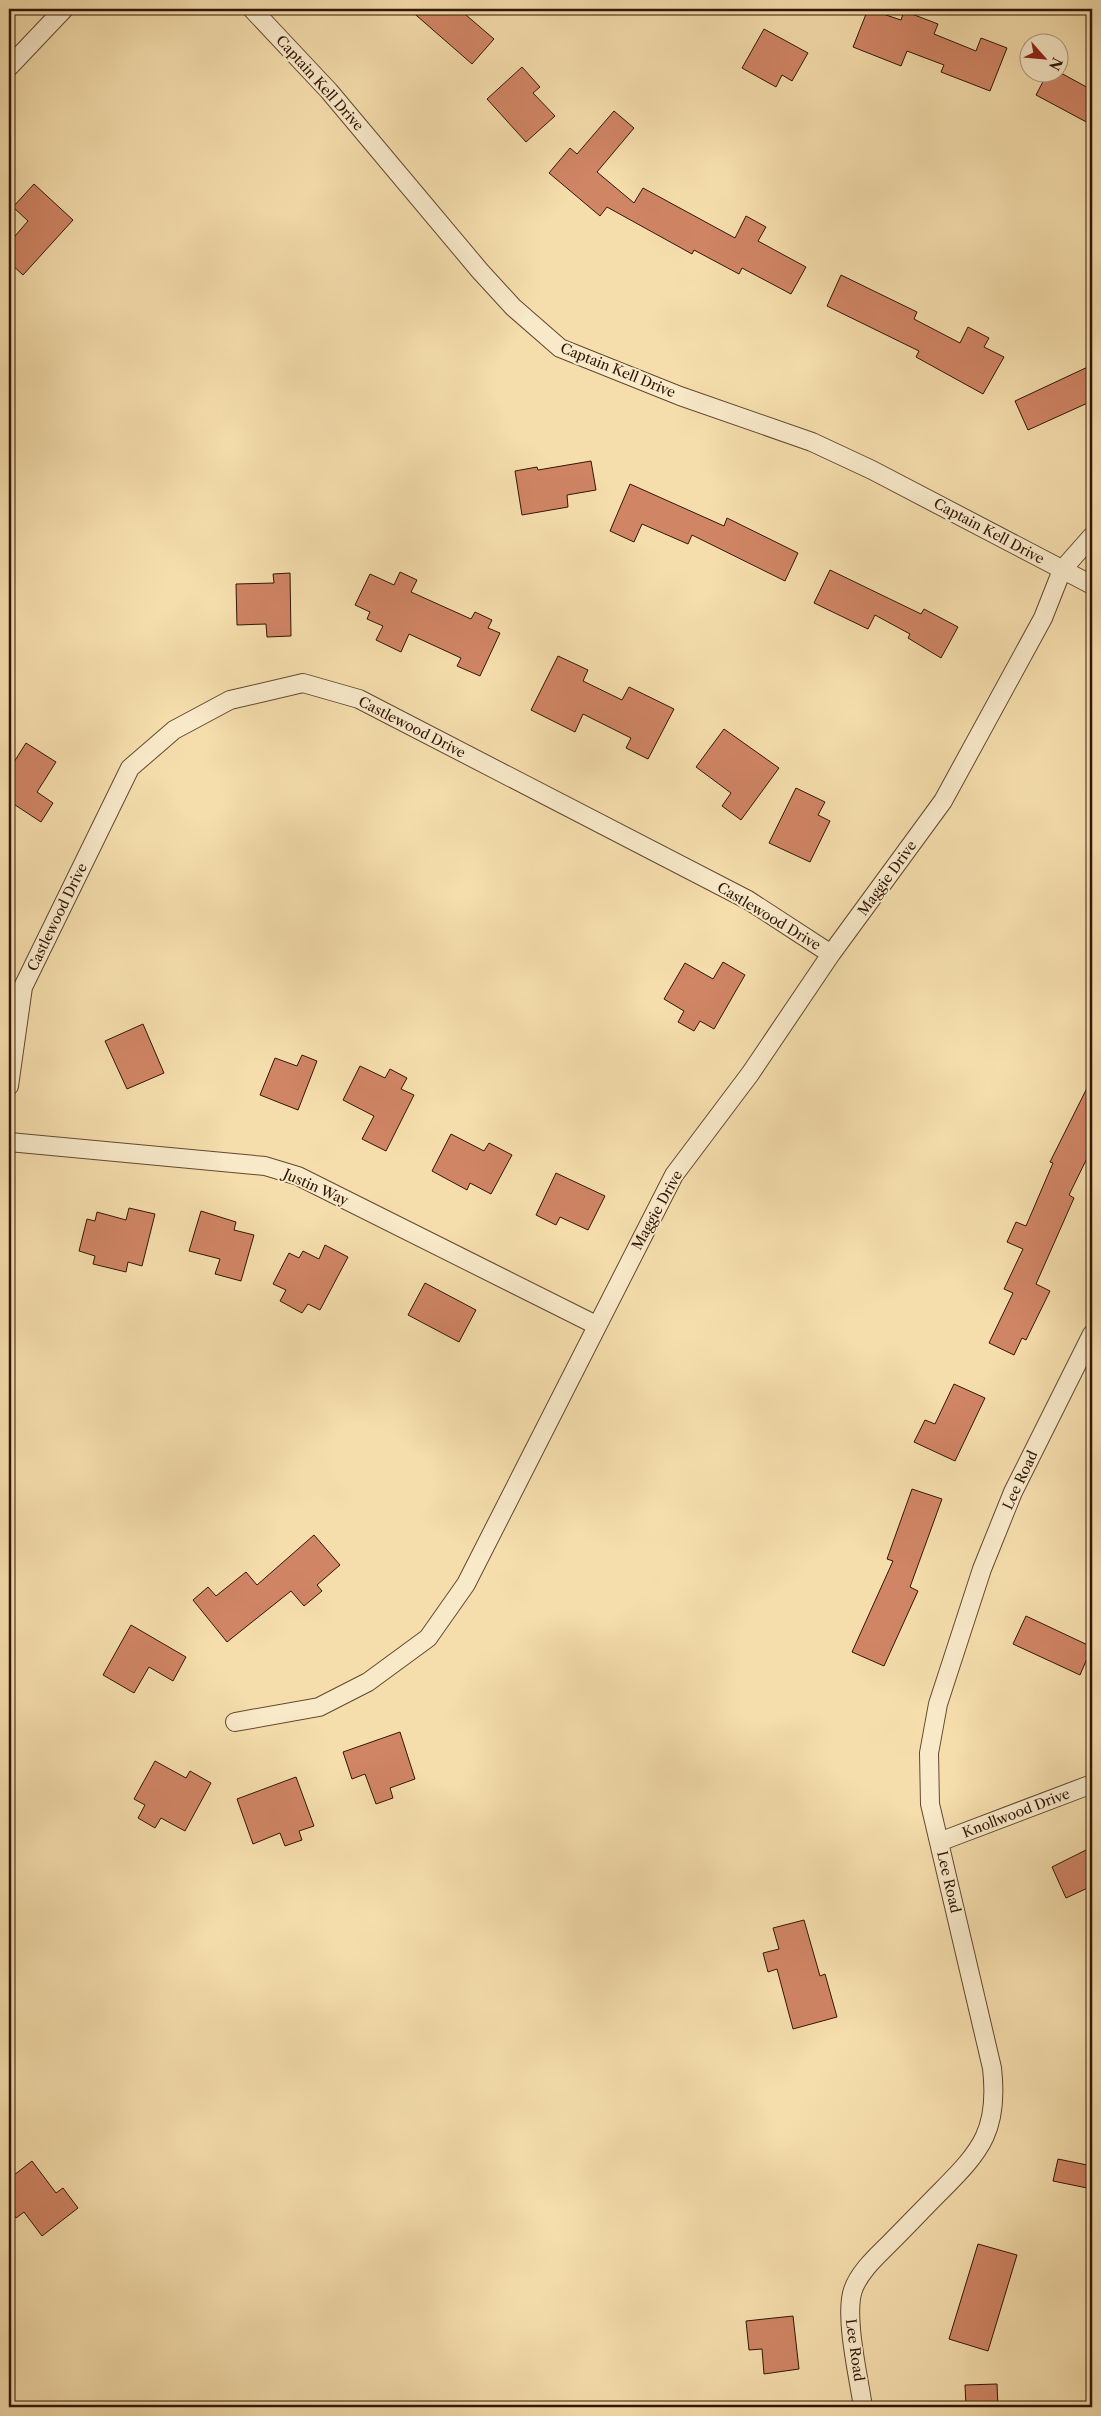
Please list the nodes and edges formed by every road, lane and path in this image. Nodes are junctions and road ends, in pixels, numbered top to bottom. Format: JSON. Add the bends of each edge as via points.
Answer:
{"nodes":[{"id":1,"x":64,"y":9,"type":"edge"},
{"id":2,"x":252,"y":9,"type":"edge"},
{"id":3,"x":9,"y":67,"type":"edge"},
{"id":4,"x":1092,"y":536,"type":"edge"},
{"id":5,"x":1062,"y":570,"type":"junction"},
{"id":6,"x":1092,"y":585,"type":"edge"},
{"id":7,"x":831,"y":954,"type":"junction"},
{"id":8,"x":9,"y":1086,"type":"edge"},
{"id":9,"x":9,"y":1142,"type":"edge"},
{"id":10,"x":596,"y":1325,"type":"junction"},
{"id":11,"x":1092,"y":1334,"type":"edge"},
{"id":12,"x":235,"y":1722,"type":"dead end"},
{"id":13,"x":1092,"y":1784,"type":"edge"},
{"id":14,"x":940,"y":1842,"type":"junction"},
{"id":15,"x":863,"y":2407,"type":"edge"}],
"edges":[{"from":1,"to":3,"type":"street"},
{"from":2,"to":5,"type":"street","name":"Captain Kell Drive","via":[[329,91],[480,272],[513,307],[560,348],[680,396],[812,442]]},
{"from":4,"to":5,"type":"street","name":"Maggie Drive"},
{"from":5,"to":6,"type":"street","name":"Captain Kell Drive"},
{"from":5,"to":7,"type":"street","name":"Maggie Drive","via":[[1043,618],[943,801]]},
{"from":7,"to":8,"type":"street","name":"Castlewood Drive","via":[[748,900],[368,704],[303,684],[230,700],[174,730],[130,768],[23,986]]},
{"from":7,"to":10,"type":"street","name":"Maggie Drive","via":[[750,1074],[674,1176]]},
{"from":9,"to":10,"type":"street","name":"Justin Way","via":[[265,1166],[298,1176]]},
{"from":10,"to":12,"type":"street","name":"Maggie Drive","via":[[466,1584],[428,1638],[368,1682],[319,1707]]},
{"from":11,"to":14,"type":"street","name":"Lee Road","via":[[1013,1492],[982,1569],[938,1704],[929,1753],[930,1804]]},
{"from":13,"to":14,"type":"street","name":"Knollwood Drive"},
{"from":14,"to":15,"type":"street","name":"Lee Road","via":[[992,2068],[992,2109],[987,2132],[972,2160],[876,2257],[853,2291],[850,2310]]}]}
